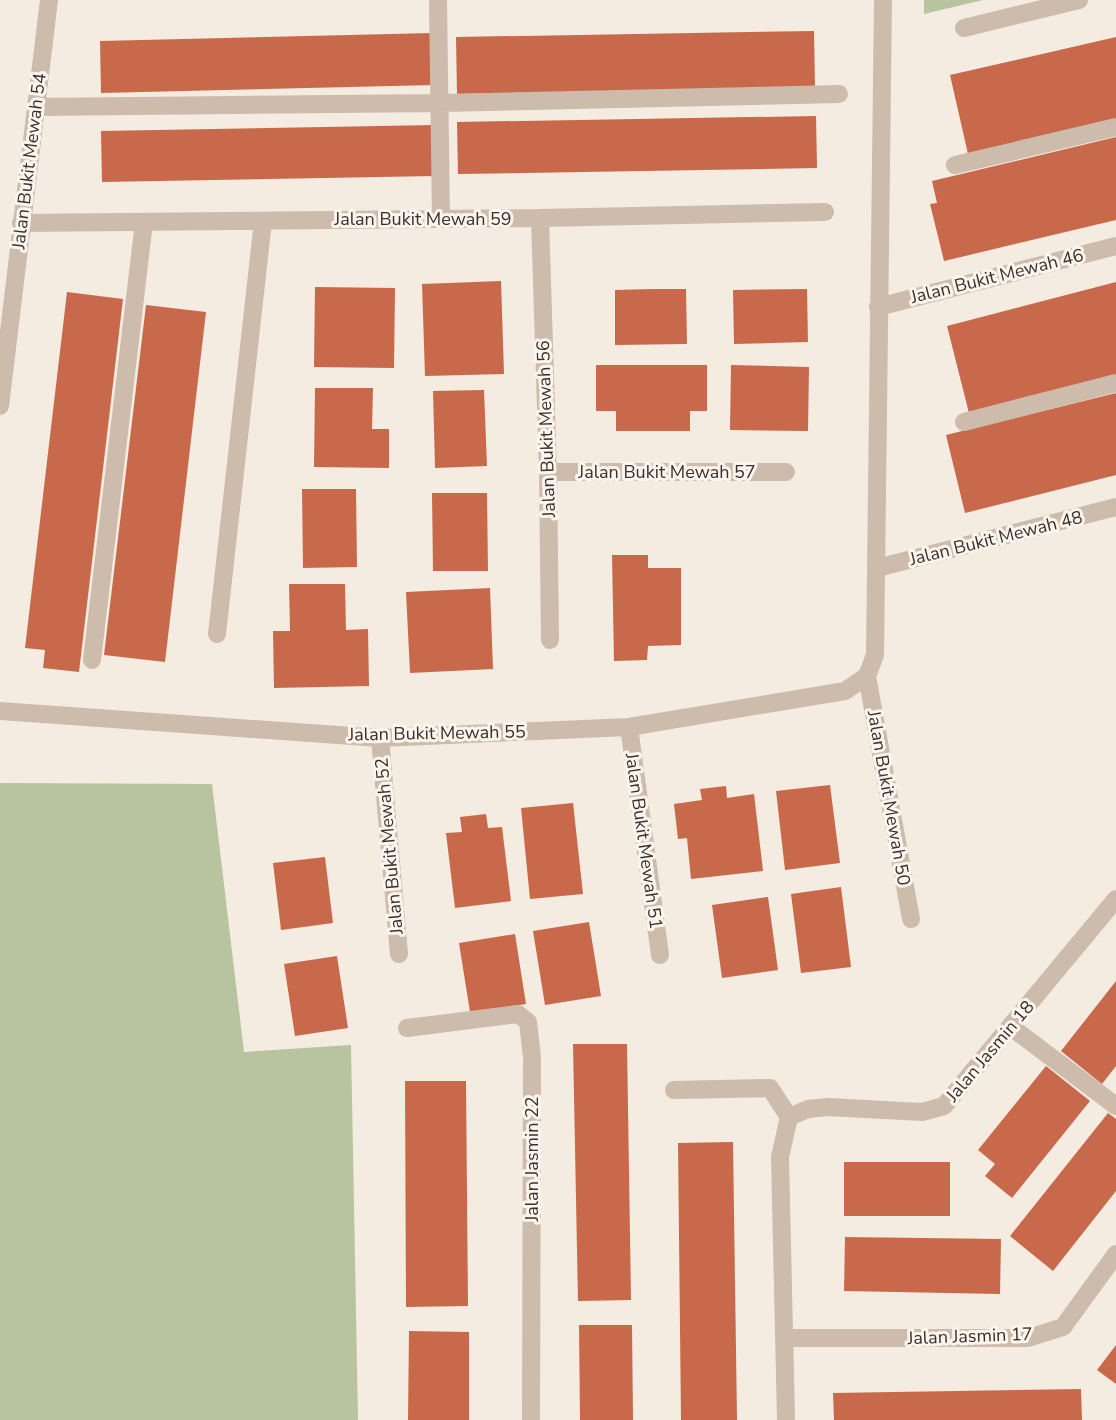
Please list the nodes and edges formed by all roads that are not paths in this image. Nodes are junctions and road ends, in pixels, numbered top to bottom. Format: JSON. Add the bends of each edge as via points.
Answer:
{"nodes":[{"id":1,"x":49,"y":0,"type":"edge"},
{"id":2,"x":438,"y":0,"type":"edge"},
{"id":3,"x":883,"y":0,"type":"edge"},
{"id":4,"x":1079,"y":0,"type":"edge"},
{"id":5,"x":964,"y":28,"type":"dead end"},
{"id":6,"x":839,"y":94,"type":"dead end"},
{"id":7,"x":440,"y":103,"type":"junction"},
{"id":8,"x":36,"y":107,"type":"junction"},
{"id":9,"x":1116,"y":127,"type":"edge"},
{"id":10,"x":955,"y":165,"type":"dead end"},
{"id":11,"x":825,"y":212,"type":"dead end"},
{"id":12,"x":540,"y":218,"type":"junction"},
{"id":13,"x":441,"y":219,"type":"junction"},
{"id":14,"x":263,"y":220,"type":"junction"},
{"id":15,"x":144,"y":222,"type":"junction"},
{"id":16,"x":21,"y":223,"type":"junction"},
{"id":17,"x":1116,"y":246,"type":"edge"},
{"id":18,"x":878,"y":307,"type":"junction"},
{"id":19,"x":1116,"y":383,"type":"edge"},
{"id":20,"x":0,"y":406,"type":"edge"},
{"id":21,"x":964,"y":422,"type":"dead end"},
{"id":22,"x":548,"y":472,"type":"junction"},
{"id":23,"x":786,"y":472,"type":"dead end"},
{"id":24,"x":1116,"y":507,"type":"edge"},
{"id":25,"x":877,"y":568,"type":"junction"},
{"id":26,"x":217,"y":634,"type":"dead end"},
{"id":27,"x":550,"y":640,"type":"dead end"},
{"id":28,"x":92,"y":660,"type":"dead end"},
{"id":29,"x":867,"y":676,"type":"junction"},
{"id":30,"x":0,"y":711,"type":"edge"},
{"id":31,"x":629,"y":727,"type":"junction"},
{"id":32,"x":380,"y":738,"type":"junction"},
{"id":33,"x":1116,"y":899,"type":"edge"},
{"id":34,"x":911,"y":919,"type":"dead end"},
{"id":35,"x":399,"y":954,"type":"dead end"},
{"id":36,"x":660,"y":955,"type":"dead end"},
{"id":37,"x":1011,"y":1027,"type":"junction"},
{"id":38,"x":407,"y":1028,"type":"dead end"},
{"id":39,"x":674,"y":1090,"type":"dead end"},
{"id":40,"x":1116,"y":1107,"type":"edge"},
{"id":41,"x":789,"y":1117,"type":"junction"},
{"id":42,"x":1116,"y":1254,"type":"edge"},
{"id":43,"x":786,"y":1338,"type":"junction"},
{"id":44,"x":531,"y":1420,"type":"edge"},
{"id":45,"x":786,"y":1420,"type":"edge"}],
"edges":[{"from":1,"to":8,"type":"street","name":"Jalan Bukit Mewah 54"},
{"from":2,"to":7,"type":"street"},
{"from":3,"to":18,"type":"street"},
{"from":4,"to":5,"type":"street"},
{"from":6,"to":7,"type":"street"},
{"from":7,"to":8,"type":"street"},
{"from":7,"to":13,"type":"street"},
{"from":8,"to":16,"type":"street","name":"Jalan Bukit Mewah 54"},
{"from":9,"to":10,"type":"street"},
{"from":11,"to":12,"type":"street","name":"Jalan Bukit Mewah 59"},
{"from":12,"to":13,"type":"street","name":"Jalan Bukit Mewah 59"},
{"from":12,"to":22,"type":"street","name":"Jalan Bukit Mewah 56"},
{"from":13,"to":14,"type":"street","name":"Jalan Bukit Mewah 59"},
{"from":14,"to":15,"type":"street","name":"Jalan Bukit Mewah 59"},
{"from":14,"to":26,"type":"street"},
{"from":15,"to":16,"type":"street","name":"Jalan Bukit Mewah 59"},
{"from":15,"to":28,"type":"street"},
{"from":16,"to":20,"type":"street","name":"Jalan Bukit Mewah 54"},
{"from":17,"to":18,"type":"street","name":"Jalan Bukit Mewah 46"},
{"from":18,"to":25,"type":"street"},
{"from":19,"to":21,"type":"street"},
{"from":22,"to":23,"type":"street","name":"Jalan Bukit Mewah 57"},
{"from":22,"to":27,"type":"street","name":"Jalan Bukit Mewah 56"},
{"from":24,"to":25,"type":"street","name":"Jalan Bukit Mewah 48"},
{"from":25,"to":29,"type":"street","via":[[874,655]]},
{"from":29,"to":31,"type":"street","name":"Jalan Bukit Mewah 55","via":[[845,691]]},
{"from":29,"to":34,"type":"street","name":"Jalan Bukit Mewah 50"},
{"from":30,"to":32,"type":"street","name":"Jalan Bukit Mewah 55"},
{"from":31,"to":32,"type":"street","name":"Jalan Bukit Mewah 55"},
{"from":31,"to":36,"type":"street","name":"Jalan Bukit Mewah 51"},
{"from":32,"to":35,"type":"street","name":"Jalan Bukit Mewah 52"},
{"from":33,"to":37,"type":"street","name":"Jalan Jasmin 18"},
{"from":37,"to":40,"type":"street"},
{"from":37,"to":41,"type":"street","name":"Jalan Jasmin 18","via":[[944,1106],[922,1112],[828,1107]]},
{"from":38,"to":44,"type":"street","name":"Jalan Jasmin 22","via":[[517,1014],[528,1022],[532,1057]]},
{"from":39,"to":41,"type":"street","via":[[770,1088]]},
{"from":41,"to":43,"type":"street","via":[[780,1157]]},
{"from":42,"to":43,"type":"street","name":"Jalan Jasmin 17","via":[[1063,1327],[1028,1338]]},
{"from":43,"to":45,"type":"street"}]}
